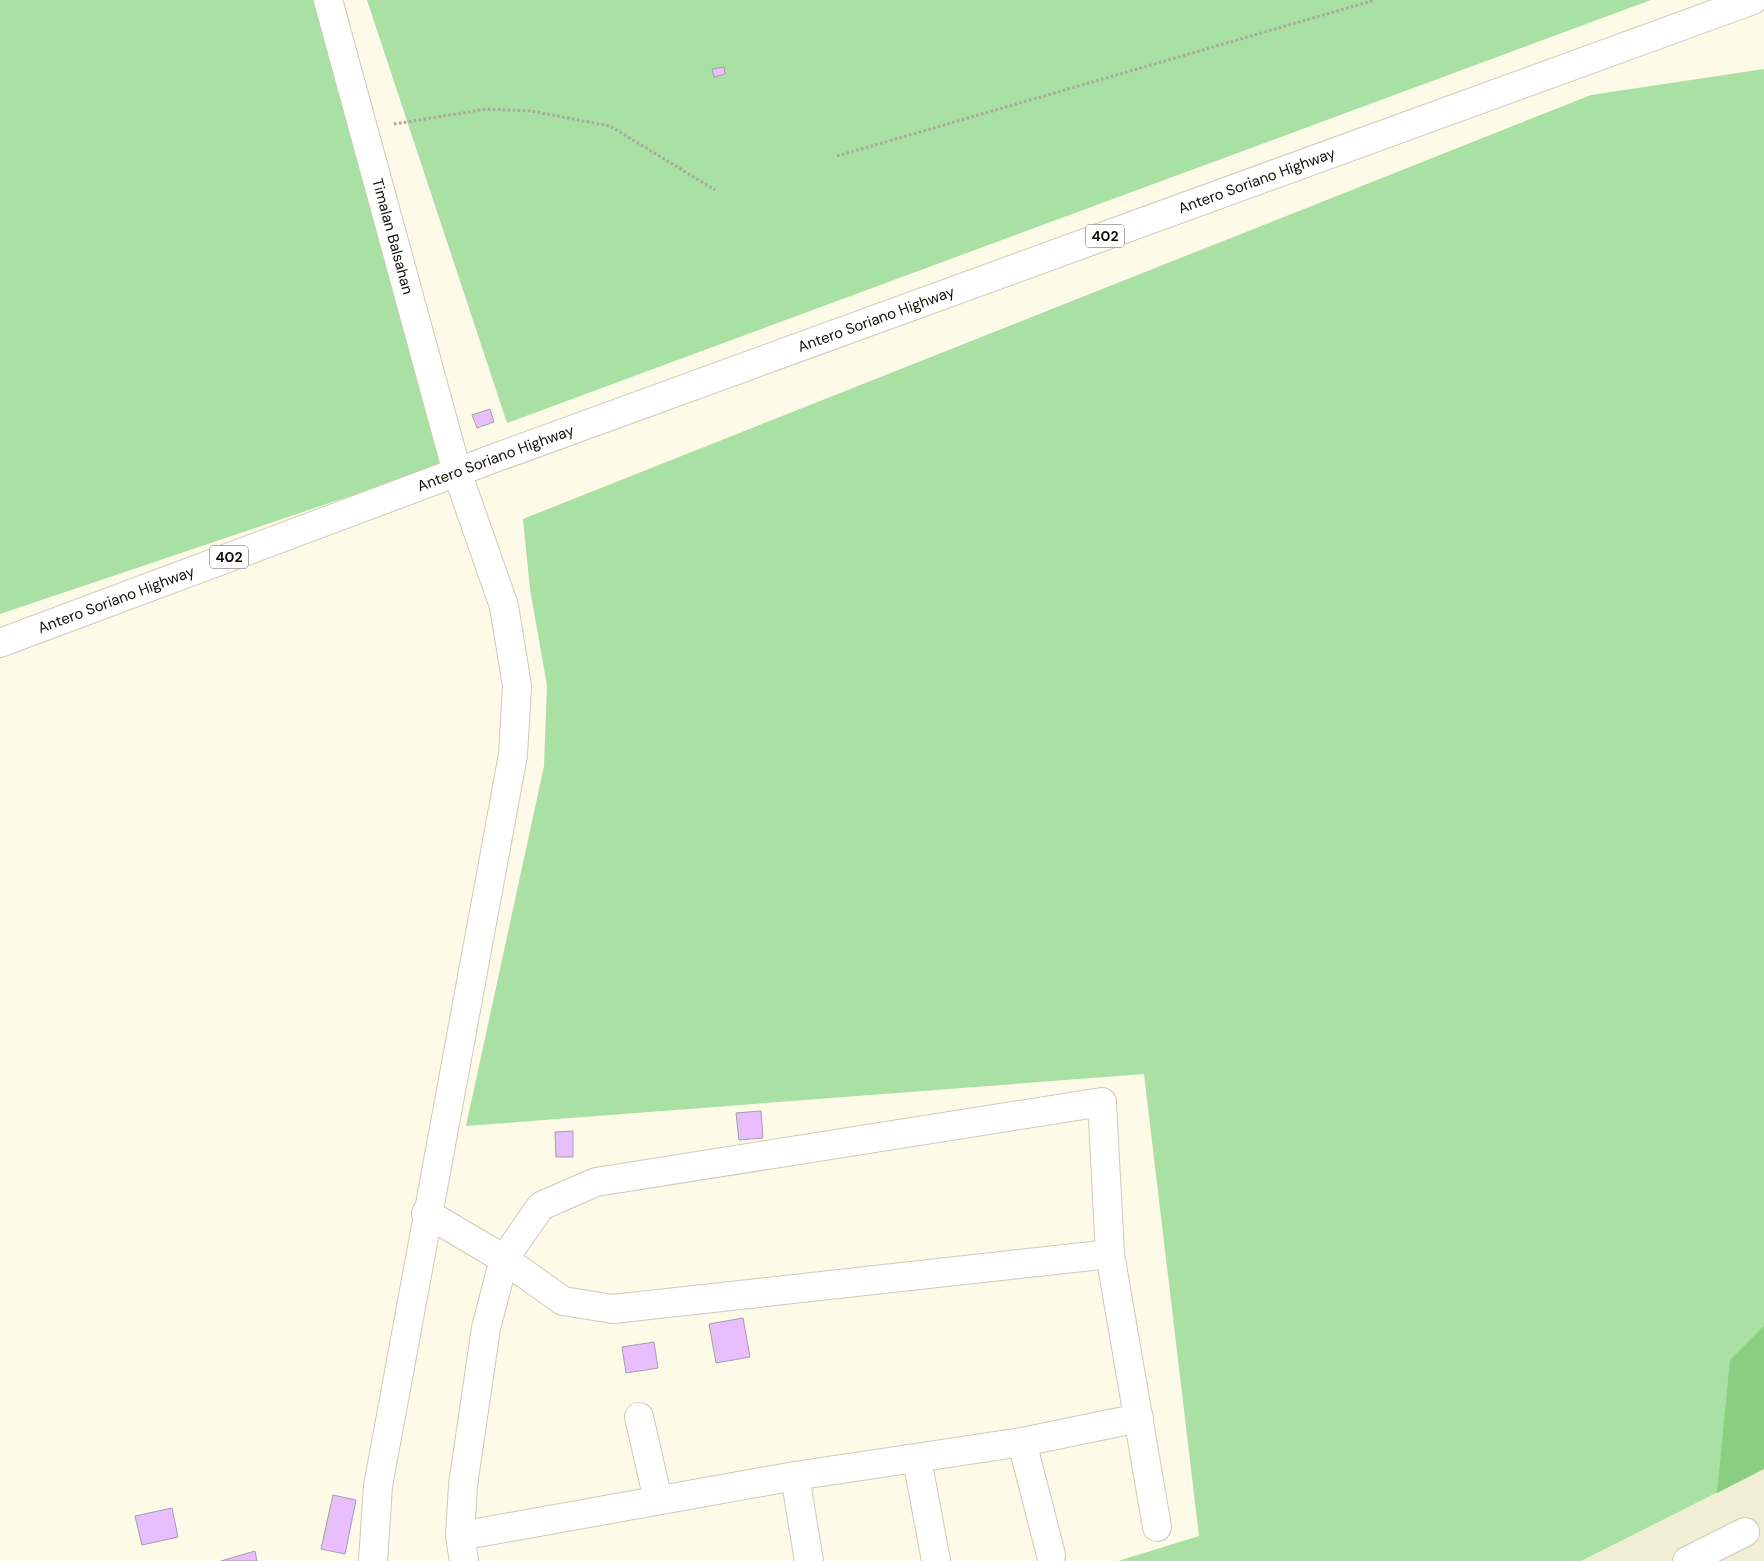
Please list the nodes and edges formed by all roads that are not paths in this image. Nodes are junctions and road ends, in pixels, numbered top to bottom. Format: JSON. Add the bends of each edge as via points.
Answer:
{"nodes":[{"id":1,"x":328,"y":0,"type":"edge"},
{"id":2,"x":1753,"y":0,"type":"edge"},
{"id":3,"x":457,"y":472,"type":"junction"},
{"id":4,"x":0,"y":643,"type":"edge"},
{"id":5,"x":426,"y":1214,"type":"junction"},
{"id":6,"x":1110,"y":1254,"type":"junction"},
{"id":7,"x":504,"y":1260,"type":"junction"},
{"id":8,"x":639,"y":1417,"type":"dead end"},
{"id":9,"x":1139,"y":1418,"type":"junction"},
{"id":10,"x":1022,"y":1442,"type":"junction"},
{"id":11,"x":916,"y":1459,"type":"junction"},
{"id":12,"x":795,"y":1476,"type":"junction"},
{"id":13,"x":658,"y":1500,"type":"junction"},
{"id":14,"x":1157,"y":1527,"type":"dead end"},
{"id":15,"x":1745,"y":1532,"type":"dead end"},
{"id":16,"x":462,"y":1548,"type":"edge"},
{"id":17,"x":1051,"y":1554,"type":"dead end"},
{"id":18,"x":373,"y":1561,"type":"edge"},
{"id":19,"x":809,"y":1561,"type":"edge"},
{"id":20,"x":936,"y":1561,"type":"edge"},
{"id":21,"x":1687,"y":1561,"type":"edge"}],
"edges":[{"from":1,"to":3,"type":"street","name":"Timalan Balsahan"},
{"from":2,"to":3,"type":"street","name":"Antero Soriano Highway","number":"402"},
{"from":3,"to":4,"type":"street","name":"Antero Soriano Highway","number":"402"},
{"from":3,"to":5,"type":"street","name":"Timalan Balsahan","via":[[504,606],[517,686],[513,754]]},
{"from":5,"to":7,"type":"street"},
{"from":5,"to":18,"type":"street","name":"Timalan Balsahan","via":[[378,1486]]},
{"from":6,"to":7,"type":"street","via":[[613,1309],[564,1301]]},
{"from":6,"to":7,"type":"street","via":[[1102,1102],[596,1182],[541,1206]]},
{"from":6,"to":9,"type":"street"},
{"from":7,"to":16,"type":"street","via":[[486,1328],[463,1485]]},
{"from":8,"to":13,"type":"street"},
{"from":9,"to":10,"type":"street"},
{"from":9,"to":14,"type":"street"},
{"from":10,"to":11,"type":"street"},
{"from":10,"to":17,"type":"street"},
{"from":11,"to":12,"type":"street"},
{"from":11,"to":20,"type":"street"},
{"from":12,"to":13,"type":"street"},
{"from":12,"to":19,"type":"street"},
{"from":13,"to":16,"type":"street"},
{"from":15,"to":21,"type":"street"}]}
